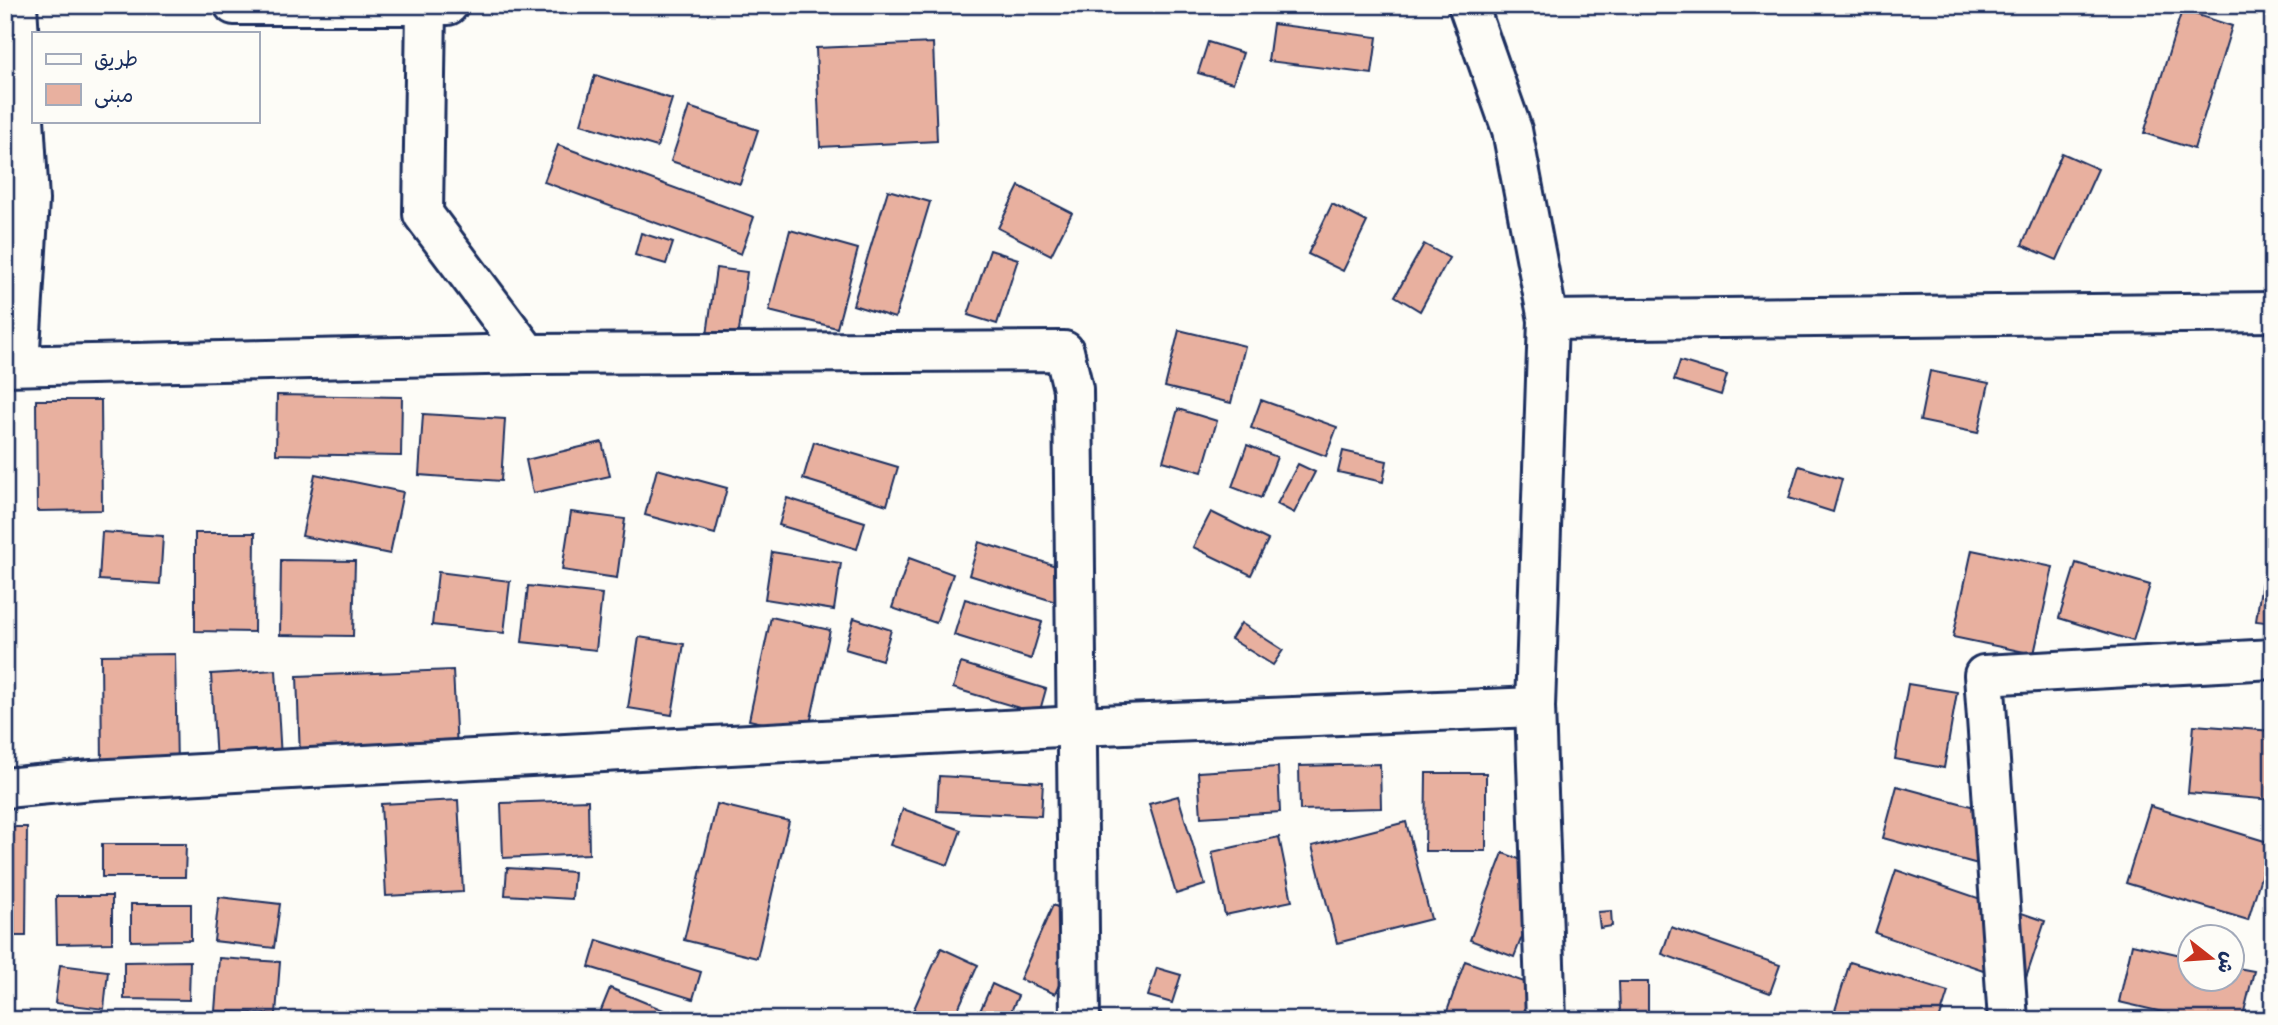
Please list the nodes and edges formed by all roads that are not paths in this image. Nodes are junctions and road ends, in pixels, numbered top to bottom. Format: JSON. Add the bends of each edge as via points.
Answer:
{"nodes":[{"id":1,"x":17,"y":5,"type":"edge"},
{"id":2,"x":234,"y":5,"type":"edge"},
{"id":3,"x":449,"y":5,"type":"edge"},
{"id":4,"x":1468,"y":5,"type":"edge"},
{"id":5,"x":426,"y":6,"type":"edge"},
{"id":6,"x":2273,"y":312,"type":"edge"},
{"id":7,"x":1548,"y":320,"type":"junction"},
{"id":8,"x":528,"y":354,"type":"junction"},
{"id":9,"x":12,"y":365,"type":"edge"},
{"id":10,"x":2273,"y":659,"type":"edge"},
{"id":11,"x":1535,"y":707,"type":"junction"},
{"id":12,"x":1077,"y":726,"type":"junction"},
{"id":13,"x":5,"y":788,"type":"edge"},
{"id":14,"x":1080,"y":1020,"type":"edge"},
{"id":15,"x":1546,"y":1020,"type":"edge"},
{"id":16,"x":2008,"y":1020,"type":"edge"}],
"edges":[{"from":1,"to":9,"type":"street","via":[[29,200]]},
{"from":2,"to":5,"type":"street"},
{"from":3,"to":5,"type":"street"},
{"from":4,"to":7,"type":"street","via":[[1512,130]]},
{"from":5,"to":8,"type":"street","via":[[423,214]]},
{"from":6,"to":7,"type":"street"},
{"from":7,"to":11,"type":"street"},
{"from":8,"to":9,"type":"street"},
{"from":8,"to":12,"type":"street","via":[[1064,351],[1073,389]]},
{"from":10,"to":16,"type":"street","via":[[1984,675]]},
{"from":11,"to":12,"type":"street"},
{"from":11,"to":15,"type":"street"},
{"from":12,"to":13,"type":"street"},
{"from":12,"to":14,"type":"street"}]}
